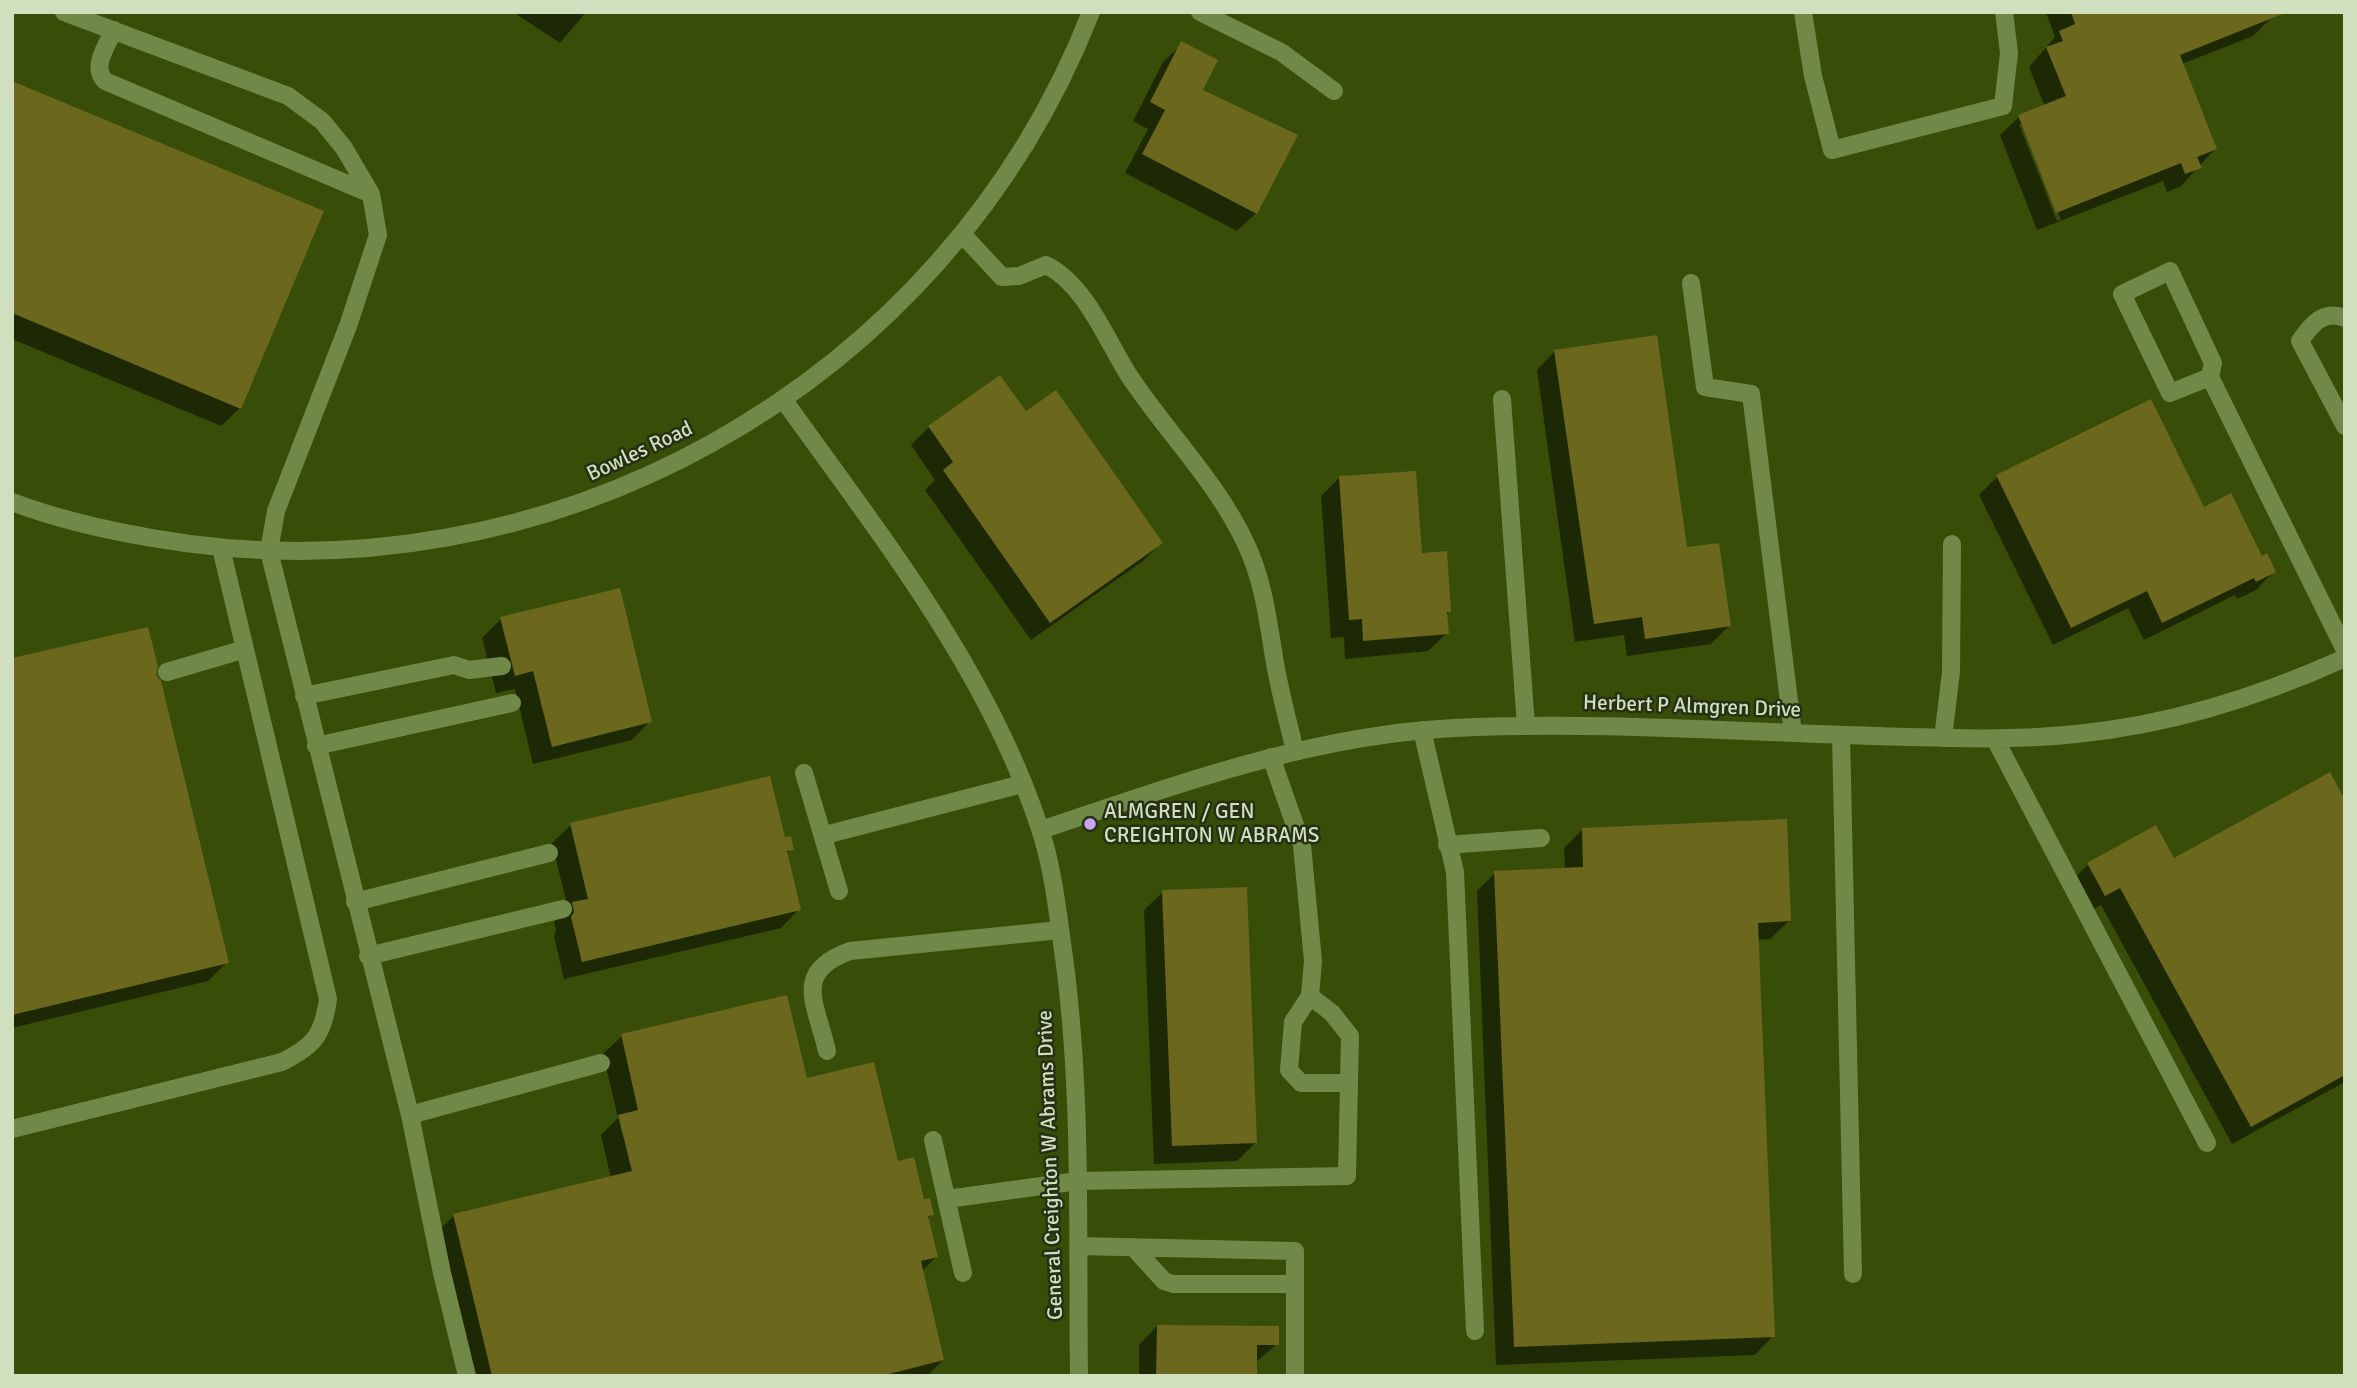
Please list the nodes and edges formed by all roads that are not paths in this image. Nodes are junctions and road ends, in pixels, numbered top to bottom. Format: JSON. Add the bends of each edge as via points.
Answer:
{"nodes":[{"id":1,"x":64,"y":12,"type":"edge"},
{"id":2,"x":1091,"y":12,"type":"edge"},
{"id":3,"x":1200,"y":12,"type":"edge"},
{"id":4,"x":1803,"y":12,"type":"edge"},
{"id":5,"x":2004,"y":12,"type":"edge"},
{"id":6,"x":114,"y":30,"type":"junction"},
{"id":7,"x":1334,"y":91,"type":"dead end"},
{"id":8,"x":371,"y":194,"type":"junction"},
{"id":9,"x":962,"y":234,"type":"junction"},
{"id":10,"x":1691,"y":283,"type":"dead end"},
{"id":11,"x":2345,"y":318,"type":"edge"},
{"id":12,"x":2210,"y":377,"type":"junction"},
{"id":13,"x":783,"y":399,"type":"junction"},
{"id":14,"x":1502,"y":399,"type":"dead end"},
{"id":15,"x":2345,"y":426,"type":"edge"},
{"id":16,"x":12,"y":502,"type":"edge"},
{"id":17,"x":1952,"y":544,"type":"dead end"},
{"id":18,"x":221,"y":548,"type":"junction"},
{"id":19,"x":269,"y":551,"type":"junction"},
{"id":20,"x":245,"y":649,"type":"junction"},
{"id":21,"x":2345,"y":650,"type":"edge"},
{"id":22,"x":2345,"y":658,"type":"edge"},
{"id":23,"x":502,"y":666,"type":"dead end"},
{"id":24,"x":167,"y":672,"type":"dead end"},
{"id":25,"x":304,"y":696,"type":"junction"},
{"id":26,"x":512,"y":703,"type":"dead end"},
{"id":27,"x":1526,"y":726,"type":"junction"},
{"id":28,"x":1422,"y":730,"type":"junction"},
{"id":29,"x":1793,"y":733,"type":"junction"},
{"id":30,"x":1841,"y":735,"type":"junction"},
{"id":31,"x":1943,"y":738,"type":"junction"},
{"id":32,"x":1995,"y":739,"type":"junction"},
{"id":33,"x":316,"y":746,"type":"junction"},
{"id":34,"x":1295,"y":751,"type":"junction"},
{"id":35,"x":1271,"y":757,"type":"junction"},
{"id":36,"x":804,"y":773,"type":"dead end"},
{"id":37,"x":1022,"y":784,"type":"junction"},
{"id":38,"x":1041,"y":830,"type":"junction"},
{"id":39,"x":825,"y":835,"type":"junction"},
{"id":40,"x":1541,"y":838,"type":"dead end"},
{"id":41,"x":1447,"y":845,"type":"junction"},
{"id":42,"x":549,"y":853,"type":"dead end"},
{"id":43,"x":839,"y":891,"type":"dead end"},
{"id":44,"x":355,"y":902,"type":"junction"},
{"id":45,"x":563,"y":909,"type":"dead end"},
{"id":46,"x":1060,"y":930,"type":"junction"},
{"id":47,"x":368,"y":956,"type":"junction"},
{"id":48,"x":1310,"y":996,"type":"junction"},
{"id":49,"x":827,"y":1051,"type":"dead end"},
{"id":50,"x":601,"y":1063,"type":"dead end"},
{"id":51,"x":1349,"y":1083,"type":"junction"},
{"id":52,"x":410,"y":1115,"type":"junction"},
{"id":53,"x":12,"y":1129,"type":"edge"},
{"id":54,"x":933,"y":1140,"type":"dead end"},
{"id":55,"x":2207,"y":1143,"type":"dead end"},
{"id":56,"x":1078,"y":1181,"type":"junction"},
{"id":57,"x":947,"y":1199,"type":"junction"},
{"id":58,"x":1078,"y":1246,"type":"junction"},
{"id":59,"x":1133,"y":1247,"type":"junction"},
{"id":60,"x":963,"y":1273,"type":"dead end"},
{"id":61,"x":1853,"y":1274,"type":"dead end"},
{"id":62,"x":1295,"y":1284,"type":"junction"},
{"id":63,"x":1475,"y":1331,"type":"dead end"},
{"id":64,"x":467,"y":1376,"type":"edge"},
{"id":65,"x":1079,"y":1376,"type":"edge"},
{"id":66,"x":1295,"y":1376,"type":"edge"}],
"edges":[{"from":1,"to":6,"type":"street"},
{"from":2,"to":9,"type":"street","name":"Bowles Road","via":[[1025,145]]},
{"from":3,"to":7,"type":"street","via":[[1281,52]]},
{"from":4,"to":5,"type":"street","via":[[1832,150],[2003,106],[2009,53]]},
{"from":6,"to":8,"type":"street","via":[[296,102],[322,121]]},
{"from":6,"to":8,"type":"street","via":[[98,66],[105,82]]},
{"from":8,"to":19,"type":"street","via":[[378,235],[276,511]]},
{"from":9,"to":13,"type":"street","name":"Bowles Road","via":[[880,323]]},
{"from":9,"to":34,"type":"street","via":[[1002,277],[1019,276],[1046,265],[1075,288],[1135,384],[1222,499],[1247,545],[1266,602]]},
{"from":10,"to":29,"type":"street","via":[[1705,387],[1751,394]]},
{"from":11,"to":15,"type":"street","via":[[2336,314],[2315,320],[2300,341]]},
{"from":12,"to":12,"type":"street","via":[[2213,363],[2170,271],[2122,294],[2170,393]]},
{"from":12,"to":21,"type":"street"},
{"from":13,"to":19,"type":"street","name":"Bowles Road","via":[[669,468],[537,518],[445,540],[328,552]]},
{"from":13,"to":37,"type":"street","name":"General Creighton W Abrams Drive","via":[[922,594],[951,641]]},
{"from":14,"to":27,"type":"street"},
{"from":16,"to":18,"type":"street","name":"Bowles Road","via":[[101,528]]},
{"from":17,"to":31,"type":"street","via":[[1951,672]]},
{"from":18,"to":19,"type":"street","name":"Bowles Road"},
{"from":18,"to":20,"type":"street"},
{"from":19,"to":25,"type":"street"},
{"from":20,"to":24,"type":"street"},
{"from":20,"to":53,"type":"street","via":[[328,999],[325,1024],[307,1049],[282,1062]]},
{"from":22,"to":32,"type":"street","name":"Herbert P Almgren Drive","via":[[2258,694],[2187,715],[2079,734]]},
{"from":23,"to":25,"type":"street","via":[[469,670],[454,665]]},
{"from":25,"to":33,"type":"street"},
{"from":26,"to":33,"type":"street"},
{"from":27,"to":28,"type":"street","name":"Herbert P Almgren Drive"},
{"from":27,"to":29,"type":"street","name":"Herbert P Almgren Drive"},
{"from":28,"to":34,"type":"street","name":"Herbert P Almgren Drive"},
{"from":28,"to":41,"type":"street"},
{"from":29,"to":30,"type":"street","name":"Herbert P Almgren Drive"},
{"from":30,"to":31,"type":"street","name":"Herbert P Almgren Drive"},
{"from":30,"to":61,"type":"street"},
{"from":31,"to":32,"type":"street","name":"Herbert P Almgren Drive"},
{"from":32,"to":55,"type":"street"},
{"from":33,"to":44,"type":"street"},
{"from":34,"to":35,"type":"street","name":"Herbert P Almgren Drive"},
{"from":35,"to":38,"type":"street","name":"Herbert P Almgren Drive"},
{"from":35,"to":48,"type":"street","via":[[1302,845],[1313,961]]},
{"from":36,"to":39,"type":"street"},
{"from":37,"to":38,"type":"street","name":"General Creighton W Abrams Drive"},
{"from":37,"to":39,"type":"street"},
{"from":38,"to":46,"type":"street","name":"General Creighton W Abrams Drive"},
{"from":39,"to":43,"type":"street"},
{"from":40,"to":41,"type":"street"},
{"from":41,"to":63,"type":"street","via":[[1455,872]]},
{"from":42,"to":44,"type":"street"},
{"from":44,"to":47,"type":"street"},
{"from":45,"to":47,"type":"street"},
{"from":46,"to":49,"type":"street","via":[[850,951],[829,958],[817,968],[811,984]]},
{"from":46,"to":56,"type":"street","name":"General Creighton W Abrams Drive","via":[[1076,1056]]},
{"from":47,"to":52,"type":"street"},
{"from":48,"to":51,"type":"street","via":[[1332,1013],[1350,1036]]},
{"from":48,"to":51,"type":"street","via":[[1293,1023],[1289,1070],[1301,1083]]},
{"from":50,"to":52,"type":"street"},
{"from":51,"to":56,"type":"street","via":[[1347,1176]]},
{"from":52,"to":64,"type":"street"},
{"from":54,"to":57,"type":"street"},
{"from":56,"to":57,"type":"street"},
{"from":56,"to":58,"type":"street","name":"General Creighton W Abrams Drive"},
{"from":57,"to":60,"type":"street"},
{"from":58,"to":59,"type":"street"},
{"from":58,"to":65,"type":"street","name":"General Creighton W Abrams Drive"},
{"from":59,"to":62,"type":"street","via":[[1164,1281],[1173,1284]]},
{"from":59,"to":62,"type":"street","via":[[1295,1251]]},
{"from":62,"to":66,"type":"street"}]}
